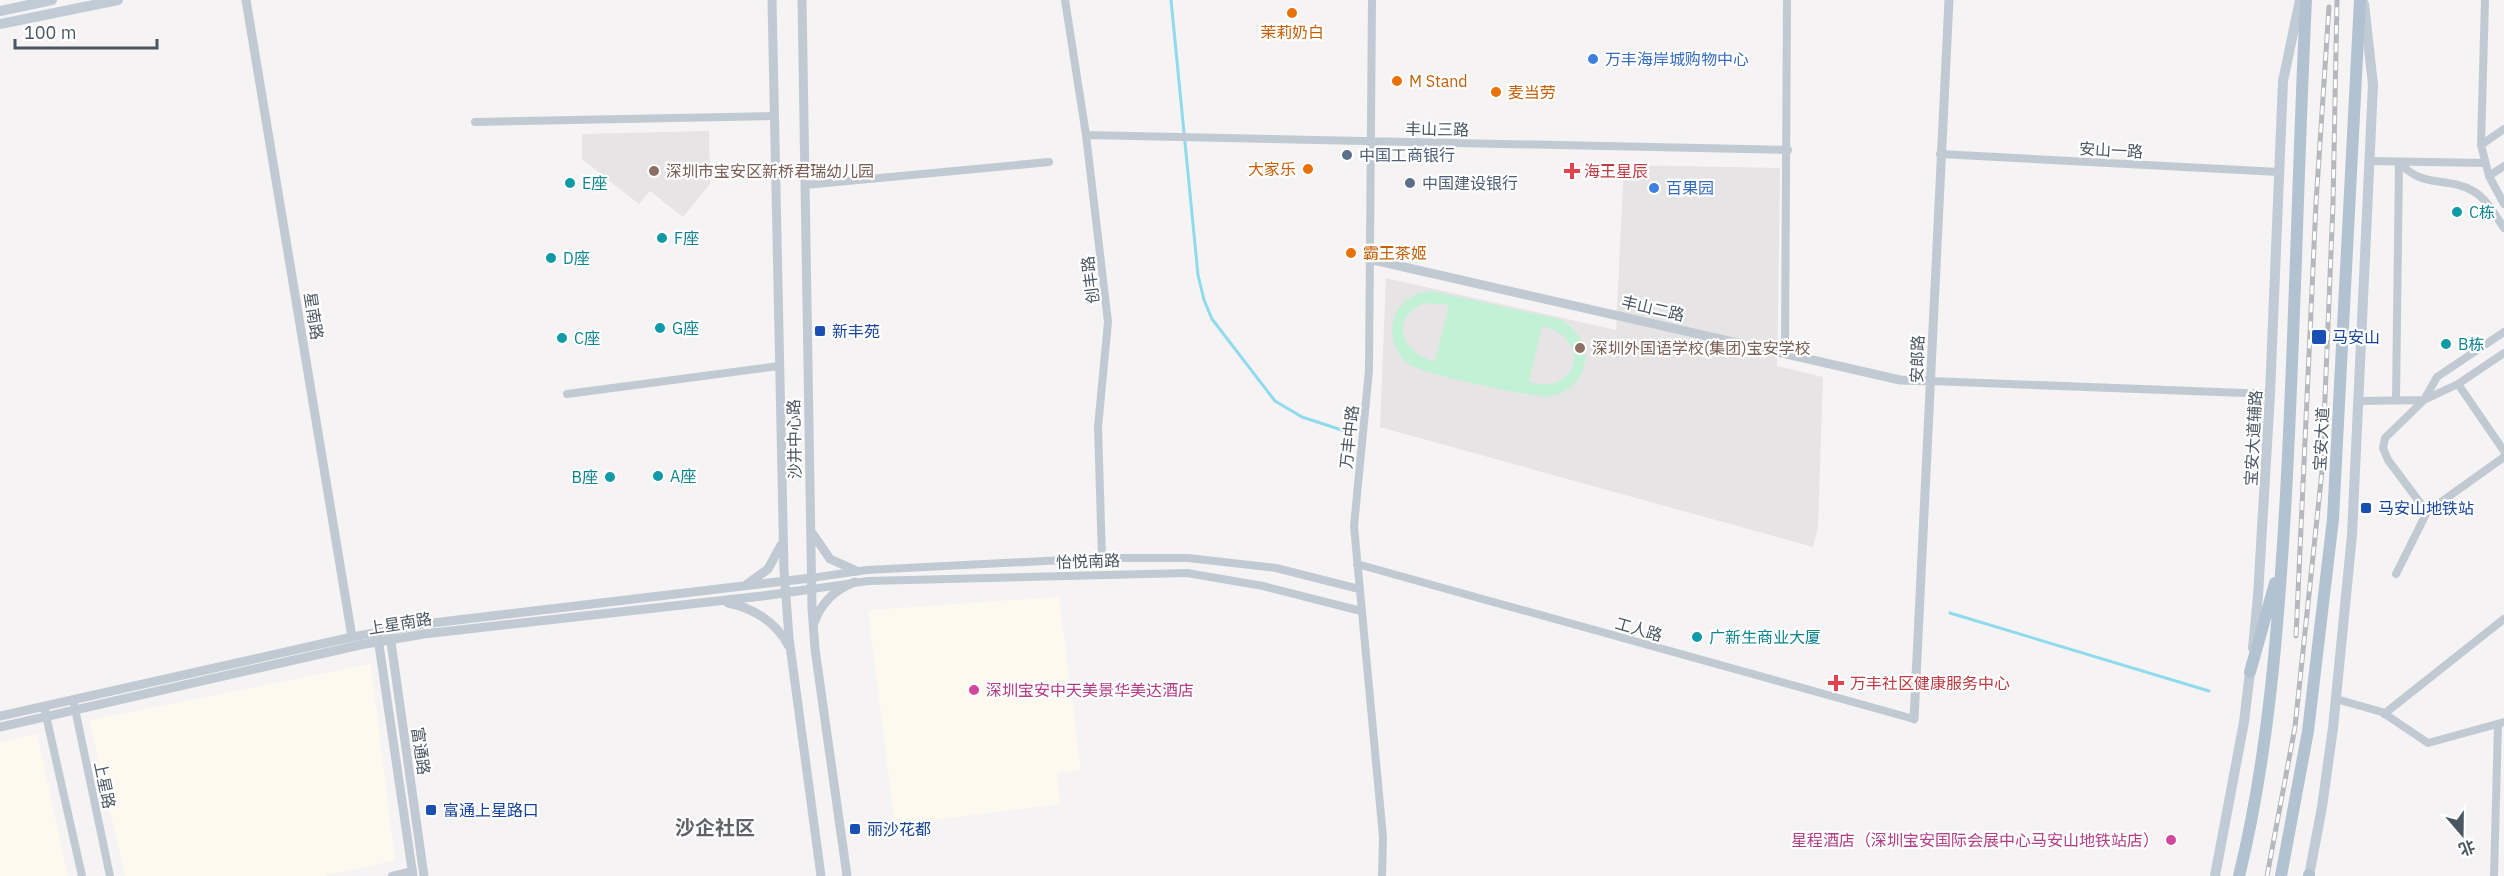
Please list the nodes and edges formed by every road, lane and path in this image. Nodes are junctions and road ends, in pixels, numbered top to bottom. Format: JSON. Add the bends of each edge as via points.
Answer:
{"nodes":[{"id":1,"x":52,"y":0,"type":"edge"},
{"id":2,"x":117,"y":0,"type":"edge"},
{"id":3,"x":246,"y":0,"type":"edge"},
{"id":4,"x":772,"y":0,"type":"edge"},
{"id":5,"x":802,"y":0,"type":"edge"},
{"id":6,"x":1065,"y":0,"type":"edge"},
{"id":7,"x":1372,"y":0,"type":"edge"},
{"id":8,"x":1787,"y":0,"type":"edge"},
{"id":9,"x":1949,"y":0,"type":"edge"},
{"id":10,"x":2300,"y":0,"type":"edge"},
{"id":11,"x":2306,"y":0,"type":"edge"},
{"id":12,"x":2362,"y":0,"type":"edge"},
{"id":13,"x":2485,"y":0,"type":"edge"},
{"id":14,"x":0,"y":11,"type":"edge"},
{"id":15,"x":0,"y":24,"type":"edge"},
{"id":16,"x":774,"y":116,"type":"junction"},
{"id":17,"x":475,"y":122,"type":"dead end"},
{"id":18,"x":2504,"y":129,"type":"edge"},
{"id":19,"x":1086,"y":135,"type":"junction"},
{"id":20,"x":1370,"y":141,"type":"junction"},
{"id":21,"x":2481,"y":145,"type":"junction"},
{"id":22,"x":1788,"y":150,"type":"junction"},
{"id":23,"x":1940,"y":154,"type":"junction"},
{"id":24,"x":2370,"y":160,"type":"junction"},
{"id":25,"x":1049,"y":162,"type":"dead end"},
{"id":26,"x":2399,"y":162,"type":"junction"},
{"id":27,"x":2485,"y":163,"type":"junction"},
{"id":28,"x":2504,"y":166,"type":"edge"},
{"id":29,"x":2279,"y":172,"type":"junction"},
{"id":30,"x":2489,"y":176,"type":"junction"},
{"id":31,"x":805,"y":185,"type":"junction"},
{"id":32,"x":2504,"y":202,"type":"edge"},
{"id":33,"x":2504,"y":228,"type":"edge"},
{"id":34,"x":1369,"y":259,"type":"junction"},
{"id":35,"x":2504,"y":332,"type":"edge"},
{"id":36,"x":1785,"y":353,"type":"junction"},
{"id":37,"x":2504,"y":353,"type":"edge"},
{"id":38,"x":779,"y":366,"type":"junction"},
{"id":39,"x":1931,"y":381,"type":"junction"},
{"id":40,"x":2458,"y":384,"type":"junction"},
{"id":41,"x":567,"y":394,"type":"dead end"},
{"id":42,"x":2270,"y":394,"type":"junction"},
{"id":43,"x":2396,"y":400,"type":"junction"},
{"id":44,"x":2424,"y":400,"type":"junction"},
{"id":45,"x":2360,"y":401,"type":"junction"},
{"id":46,"x":2504,"y":451,"type":"edge"},
{"id":47,"x":2504,"y":457,"type":"edge"},
{"id":48,"x":2427,"y":512,"type":"junction"},
{"id":49,"x":810,"y":528,"type":"junction"},
{"id":50,"x":783,"y":537,"type":"junction"},
{"id":51,"x":1102,"y":558,"type":"junction"},
{"id":52,"x":2282,"y":559,"type":"junction"},
{"id":53,"x":1357,"y":564,"type":"junction"},
{"id":54,"x":857,"y":571,"type":"junction"},
{"id":55,"x":2396,"y":574,"type":"dead end"},
{"id":56,"x":811,"y":578,"type":"junction"},
{"id":57,"x":785,"y":582,"type":"junction"},
{"id":58,"x":855,"y":582,"type":"junction"},
{"id":59,"x":738,"y":588,"type":"junction"},
{"id":60,"x":812,"y":589,"type":"junction"},
{"id":61,"x":1359,"y":589,"type":"junction"},
{"id":62,"x":785,"y":593,"type":"junction"},
{"id":63,"x":713,"y":602,"type":"junction"},
{"id":64,"x":1361,"y":611,"type":"junction"},
{"id":65,"x":2504,"y":619,"type":"edge"},
{"id":66,"x":813,"y":629,"type":"junction"},
{"id":67,"x":390,"y":635,"type":"junction"},
{"id":68,"x":378,"y":637,"type":"junction"},
{"id":69,"x":352,"y":638,"type":"junction"},
{"id":70,"x":791,"y":656,"type":"junction"},
{"id":71,"x":2250,"y":672,"type":"junction"},
{"id":72,"x":2336,"y":699,"type":"junction"},
{"id":73,"x":74,"y":705,"type":"junction"},
{"id":74,"x":45,"y":711,"type":"junction"},
{"id":75,"x":2384,"y":714,"type":"junction"},
{"id":76,"x":0,"y":716,"type":"edge"},
{"id":77,"x":1914,"y":719,"type":"joint"},
{"id":78,"x":2501,"y":723,"type":"edge"},
{"id":79,"x":0,"y":727,"type":"edge"},
{"id":80,"x":413,"y":874,"type":"edge"},
{"id":81,"x":82,"y":876,"type":"edge"},
{"id":82,"x":110,"y":876,"type":"edge"},
{"id":83,"x":392,"y":876,"type":"edge"},
{"id":84,"x":424,"y":876,"type":"edge"},
{"id":85,"x":821,"y":876,"type":"edge"},
{"id":86,"x":848,"y":876,"type":"edge"},
{"id":87,"x":1382,"y":876,"type":"edge"},
{"id":88,"x":2216,"y":876,"type":"edge"},
{"id":89,"x":2239,"y":876,"type":"edge"},
{"id":90,"x":2281,"y":876,"type":"edge"},
{"id":91,"x":2309,"y":876,"type":"edge"},
{"id":92,"x":2494,"y":876,"type":"edge"}],
"edges":[{"from":1,"to":14,"type":"main road"},
{"from":2,"to":15,"type":"main road"},
{"from":3,"to":69,"type":"street","name":"星南路"},
{"from":4,"to":16,"type":"street","name":"沙井中心路"},
{"from":5,"to":31,"type":"street","name":"沙井中心路"},
{"from":6,"to":19,"type":"street","name":"创丰路"},
{"from":7,"to":20,"type":"street","name":"万丰中路"},
{"from":8,"to":22,"type":"street"},
{"from":9,"to":23,"type":"street","name":"安郎路"},
{"from":10,"to":29,"type":"main road","name":"宝安大道辅路","via":[[2283,81]]},
{"from":11,"to":52,"type":"main road","name":"宝安大道","via":[[2293,379]]},
{"from":12,"to":24,"type":"main road","via":[[2373,85]]},
{"from":12,"to":90,"type":"main road","name":"宝安大道","via":[[2333,519],[2308,731]]},
{"from":13,"to":21,"type":"street"},
{"from":16,"to":17,"type":"street"},
{"from":16,"to":38,"type":"street","name":"沙井中心路"},
{"from":18,"to":21,"type":"street"},
{"from":19,"to":20,"type":"street","name":"丰山三路"},
{"from":19,"to":51,"type":"street","name":"创丰路","via":[[1108,322],[1098,427]]},
{"from":20,"to":22,"type":"street","name":"丰山三路"},
{"from":20,"to":34,"type":"street","name":"万丰中路"},
{"from":21,"to":27,"type":"street"},
{"from":22,"to":36,"type":"street"},
{"from":23,"to":29,"type":"street","name":"安山一路"},
{"from":23,"to":39,"type":"street","name":"安郎路"},
{"from":24,"to":26,"type":"street"},
{"from":24,"to":45,"type":"main road"},
{"from":25,"to":31,"type":"street"},
{"from":26,"to":27,"type":"street"},
{"from":26,"to":33,"type":"street","via":[[2419,179],[2477,193]]},
{"from":26,"to":43,"type":"street"},
{"from":27,"to":30,"type":"street"},
{"from":28,"to":30,"type":"street"},
{"from":29,"to":42,"type":"main road","name":"宝安大道辅路"},
{"from":30,"to":32,"type":"street"},
{"from":31,"to":49,"type":"street","name":"沙井中心路"},
{"from":34,"to":36,"type":"street","name":"丰山二路"},
{"from":34,"to":53,"type":"street","name":"万丰中路","via":[[1369,370],[1354,512]]},
{"from":35,"to":44,"type":"street","via":[[2437,377]]},
{"from":36,"to":39,"type":"street","name":"丰山二路","via":[[1900,380]]},
{"from":37,"to":40,"type":"street"},
{"from":38,"to":41,"type":"street"},
{"from":38,"to":50,"type":"street","name":"沙井中心路"},
{"from":39,"to":42,"type":"street"},
{"from":39,"to":77,"type":"street","name":"安郎路"},
{"from":40,"to":44,"type":"street"},
{"from":40,"to":46,"type":"street"},
{"from":42,"to":71,"type":"main road","name":"宝安大道辅路"},
{"from":43,"to":44,"type":"street"},
{"from":43,"to":45,"type":"street"},
{"from":44,"to":48,"type":"street","via":[[2385,438],[2383,448]]},
{"from":45,"to":72,"type":"main road"},
{"from":47,"to":48,"type":"street"},
{"from":48,"to":55,"type":"street"},
{"from":49,"to":54,"type":"street","via":[[830,559]]},
{"from":49,"to":56,"type":"street","name":"沙井中心路"},
{"from":50,"to":57,"type":"street","name":"沙井中心路"},
{"from":50,"to":59,"type":"street","via":[[768,569]]},
{"from":51,"to":54,"type":"street","name":"怡悦南路"},
{"from":51,"to":61,"type":"street","name":"怡悦南路","via":[[1188,558],[1276,568]]},
{"from":52,"to":71,"type":"main road"},
{"from":52,"to":89,"type":"main road","name":"宝安大道","via":[[2266,718]]},
{"from":53,"to":61,"type":"street","name":"万丰中路"},
{"from":53,"to":77,"type":"street","name":"工人路"},
{"from":54,"to":56,"type":"street","name":"怡悦南路"},
{"from":56,"to":57,"type":"street","name":"上星南路"},
{"from":56,"to":60,"type":"street","name":"沙井中心路"},
{"from":57,"to":59,"type":"street","name":"上星南路"},
{"from":57,"to":62,"type":"street","name":"沙井中心路"},
{"from":58,"to":60,"type":"street","name":"怡悦南路"},
{"from":58,"to":64,"type":"street","name":"怡悦南路","via":[[1186,573],[1263,586]]},
{"from":58,"to":66,"type":"street","via":[[828,600]]},
{"from":59,"to":67,"type":"street","name":"上星南路","via":[[424,624]]},
{"from":60,"to":62,"type":"street","name":"上星南路"},
{"from":60,"to":66,"type":"street","name":"沙井中心路"},
{"from":61,"to":64,"type":"street","name":"万丰中路"},
{"from":62,"to":63,"type":"street","name":"上星南路"},
{"from":62,"to":70,"type":"street","name":"沙井中心路"},
{"from":63,"to":67,"type":"street","name":"上星南路"},
{"from":63,"to":70,"type":"street","via":[[741,606],[765,618],[783,637]]},
{"from":64,"to":87,"type":"street","name":"万丰中路","via":[[1383,837]]},
{"from":65,"to":75,"type":"street"},
{"from":66,"to":86,"type":"street","name":"沙井中心路"},
{"from":67,"to":68,"type":"street","name":"上星南路"},
{"from":67,"to":84,"type":"street","name":"富通路"},
{"from":68,"to":69,"type":"street","name":"上星南路"},
{"from":68,"to":73,"type":"street","name":"上星南路"},
{"from":68,"to":80,"type":"street","name":"富通路"},
{"from":69,"to":73,"type":"street","name":"上星南路"},
{"from":70,"to":85,"type":"street","name":"沙井中心路"},
{"from":71,"to":88,"type":"main road","name":"宝安大道辅路","via":[[2243,733]]},
{"from":72,"to":75,"type":"street"},
{"from":72,"to":91,"type":"main road"},
{"from":73,"to":74,"type":"street","name":"上星南路"},
{"from":73,"to":82,"type":"street","name":"上星路"},
{"from":74,"to":76,"type":"street","name":"上星南路"},
{"from":74,"to":79,"type":"street","name":"上星南路"},
{"from":74,"to":81,"type":"street"},
{"from":75,"to":78,"type":"street","via":[[2428,743]]},
{"from":78,"to":92,"type":"street"},
{"from":80,"to":83,"type":"street"}]}
